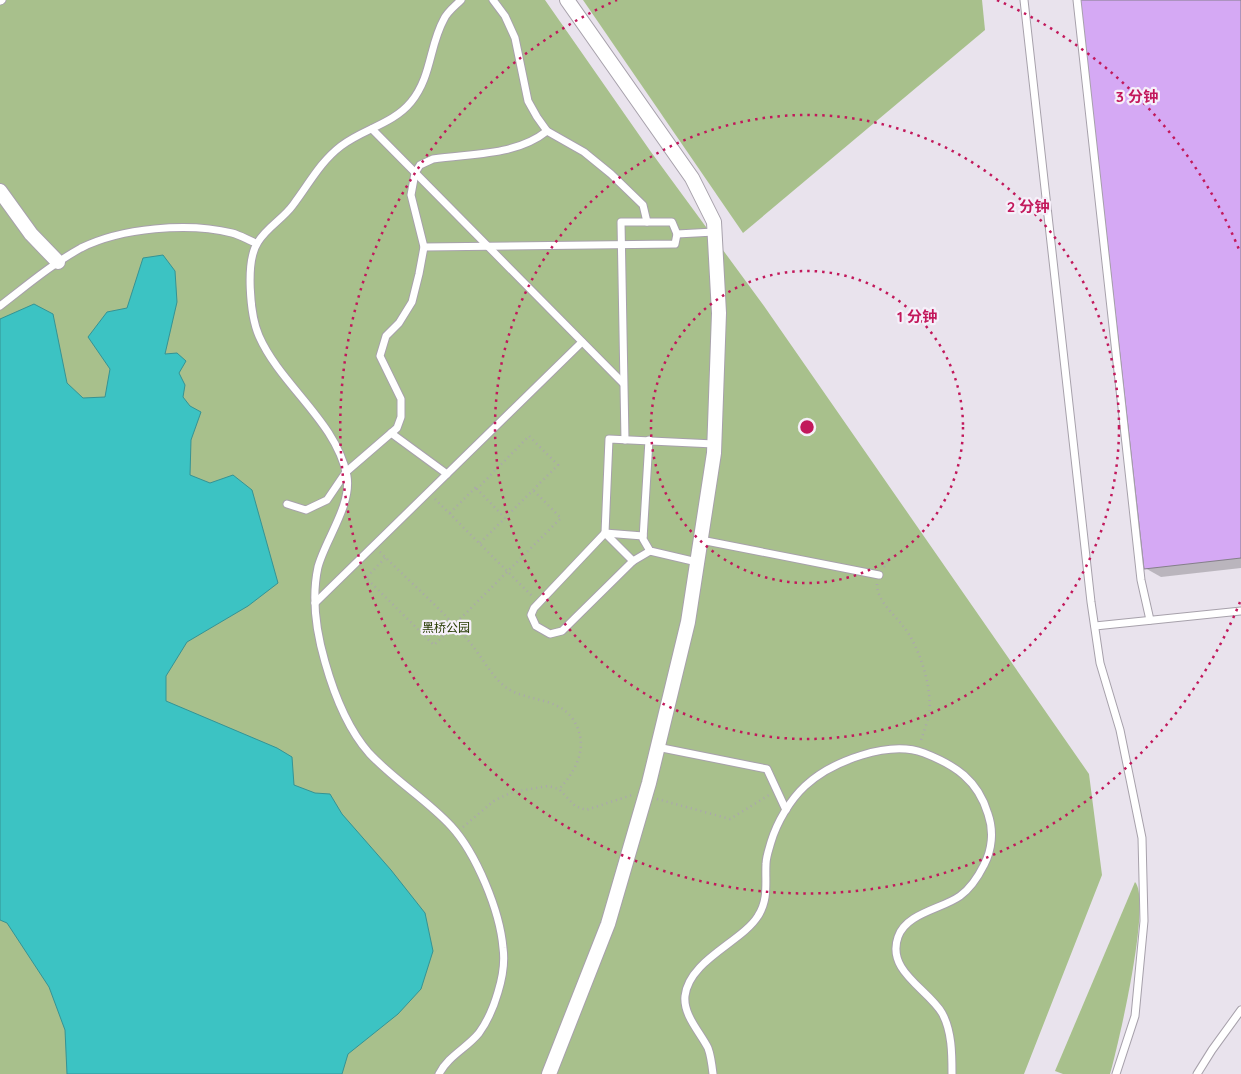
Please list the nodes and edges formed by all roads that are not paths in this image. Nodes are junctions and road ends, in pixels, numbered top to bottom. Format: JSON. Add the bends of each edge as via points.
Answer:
{"nodes":[{"id":1,"x":461,"y":0,"type":"edge"},
{"id":2,"x":493,"y":0,"type":"edge"},
{"id":3,"x":567,"y":0,"type":"edge"},
{"id":4,"x":1024,"y":0,"type":"edge"},
{"id":5,"x":1077,"y":0,"type":"edge"},
{"id":6,"x":372,"y":129,"type":"junction"},
{"id":7,"x":548,"y":131,"type":"junction"},
{"id":8,"x":415,"y":173,"type":"junction"},
{"id":9,"x":0,"y":191,"type":"edge"},
{"id":10,"x":648,"y":222,"type":"junction"},
{"id":11,"x":714,"y":232,"type":"junction"},
{"id":12,"x":677,"y":234,"type":"junction"},
{"id":13,"x":256,"y":243,"type":"junction"},
{"id":14,"x":622,"y":245,"type":"junction"},
{"id":15,"x":488,"y":246,"type":"junction"},
{"id":16,"x":424,"y":247,"type":"junction"},
{"id":17,"x":58,"y":262,"type":"junction"},
{"id":18,"x":0,"y":306,"type":"edge"},
{"id":19,"x":582,"y":342,"type":"junction"},
{"id":20,"x":623,"y":383,"type":"junction"},
{"id":21,"x":391,"y":433,"type":"junction"},
{"id":22,"x":625,"y":440,"type":"junction"},
{"id":23,"x":649,"y":440,"type":"junction"},
{"id":24,"x":714,"y":444,"type":"junction"},
{"id":25,"x":346,"y":472,"type":"junction"},
{"id":26,"x":447,"y":474,"type":"junction"},
{"id":27,"x":286,"y":504,"type":"dead end"},
{"id":28,"x":605,"y":533,"type":"junction"},
{"id":29,"x":643,"y":536,"type":"junction"},
{"id":30,"x":701,"y":540,"type":"junction"},
{"id":31,"x":650,"y":551,"type":"junction"},
{"id":32,"x":633,"y":561,"type":"junction"},
{"id":33,"x":697,"y":562,"type":"junction"},
{"id":34,"x":879,"y":575,"type":"road end"},
{"id":35,"x":314,"y":604,"type":"junction"},
{"id":36,"x":1241,"y":610,"type":"edge"},
{"id":37,"x":1150,"y":620,"type":"junction"},
{"id":38,"x":1095,"y":626,"type":"junction"},
{"id":39,"x":658,"y":747,"type":"junction"},
{"id":40,"x":786,"y":810,"type":"junction"},
{"id":41,"x":1241,"y":1010,"type":"edge"},
{"id":42,"x":439,"y":1074,"type":"edge"},
{"id":43,"x":549,"y":1074,"type":"edge"},
{"id":44,"x":713,"y":1074,"type":"edge"},
{"id":45,"x":952,"y":1074,"type":"edge"},
{"id":46,"x":1116,"y":1074,"type":"edge"},
{"id":47,"x":1197,"y":1074,"type":"edge"}],
"edges":[{"from":1,"to":6,"type":"lane","via":[[444,18],[432,60],[418,92],[397,114]]},
{"from":2,"to":7,"type":"lane","via":[[506,16],[515,38],[528,101]]},
{"from":3,"to":11,"type":"street","via":[[692,178],[714,222]]},
{"from":4,"to":38,"type":"lane"},
{"from":5,"to":37,"type":"lane","via":[[1141,580]]},
{"from":6,"to":8,"type":"lane"},
{"from":6,"to":13,"type":"lane","via":[[350,140],[324,160],[293,206]]},
{"from":7,"to":8,"type":"lane","via":[[518,148],[433,159],[420,165]]},
{"from":7,"to":10,"type":"lane","via":[[584,152],[611,174],[643,204]]},
{"from":8,"to":15,"type":"lane"},
{"from":8,"to":16,"type":"lane","via":[[411,195]]},
{"from":9,"to":17,"type":"street","via":[[31,234]]},
{"from":10,"to":12,"type":"lane","via":[[672,222]]},
{"from":10,"to":14,"type":"lane","via":[[621,222]]},
{"from":11,"to":12,"type":"lane"},
{"from":11,"to":24,"type":"street","via":[[719,313]]},
{"from":12,"to":14,"type":"lane","via":[[675,244]]},
{"from":13,"to":17,"type":"lane","via":[[232,233],[161,229],[119,234],[82,248]]},
{"from":13,"to":25,"type":"lane","via":[[252,254],[251,287],[252,312],[259,335],[334,444]]},
{"from":14,"to":15,"type":"lane"},
{"from":14,"to":20,"type":"lane"},
{"from":15,"to":16,"type":"lane"},
{"from":15,"to":19,"type":"lane"},
{"from":16,"to":21,"type":"lane","via":[[412,302],[381,345],[382,361],[401,399],[401,417]]},
{"from":17,"to":18,"type":"lane"},
{"from":19,"to":20,"type":"lane"},
{"from":19,"to":26,"type":"lane"},
{"from":20,"to":22,"type":"lane"},
{"from":21,"to":25,"type":"lane"},
{"from":21,"to":26,"type":"lane"},
{"from":22,"to":23,"type":"lane"},
{"from":22,"to":28,"type":"lane","via":[[609,439]]},
{"from":23,"to":24,"type":"lane"},
{"from":23,"to":29,"type":"lane"},
{"from":24,"to":30,"type":"street"},
{"from":25,"to":27,"type":"lane","via":[[327,500],[316,506],[306,510]]},
{"from":25,"to":35,"type":"lane","via":[[346,497],[319,564]]},
{"from":26,"to":35,"type":"lane"},
{"from":28,"to":29,"type":"lane"},
{"from":28,"to":32,"type":"lane"},
{"from":28,"to":32,"type":"lane","via":[[538,602],[531,615],[536,626],[550,634],[562,631]]},
{"from":29,"to":31,"type":"lane"},
{"from":30,"to":33,"type":"street"},
{"from":30,"to":34,"type":"lane"},
{"from":31,"to":32,"type":"lane"},
{"from":31,"to":33,"type":"lane"},
{"from":33,"to":39,"type":"street","via":[[688,622]]},
{"from":35,"to":42,"type":"lane","via":[[316,626],[334,694],[350,725],[368,751],[457,834],[477,867],[498,920],[504,949],[498,991],[478,1033],[446,1062]]},
{"from":36,"to":37,"type":"lane"},
{"from":37,"to":38,"type":"lane"},
{"from":38,"to":46,"type":"lane","via":[[1100,663],[1120,730],[1142,838],[1144,921],[1136,1016]]},
{"from":39,"to":40,"type":"lane","via":[[768,768]]},
{"from":39,"to":43,"type":"street","via":[[608,924]]},
{"from":40,"to":44,"type":"lane","via":[[772,839],[766,862],[767,890],[759,915],[703,964],[685,995],[686,1008],[708,1049]]},
{"from":40,"to":45,"type":"lane","via":[[813,780],[865,754],[899,748],[918,751],[948,763],[968,776],[976,786],[991,831],[987,859],[968,890],[918,916],[902,929],[897,938],[901,967],[932,1001],[946,1024]]},
{"from":41,"to":47,"type":"lane"}]}
